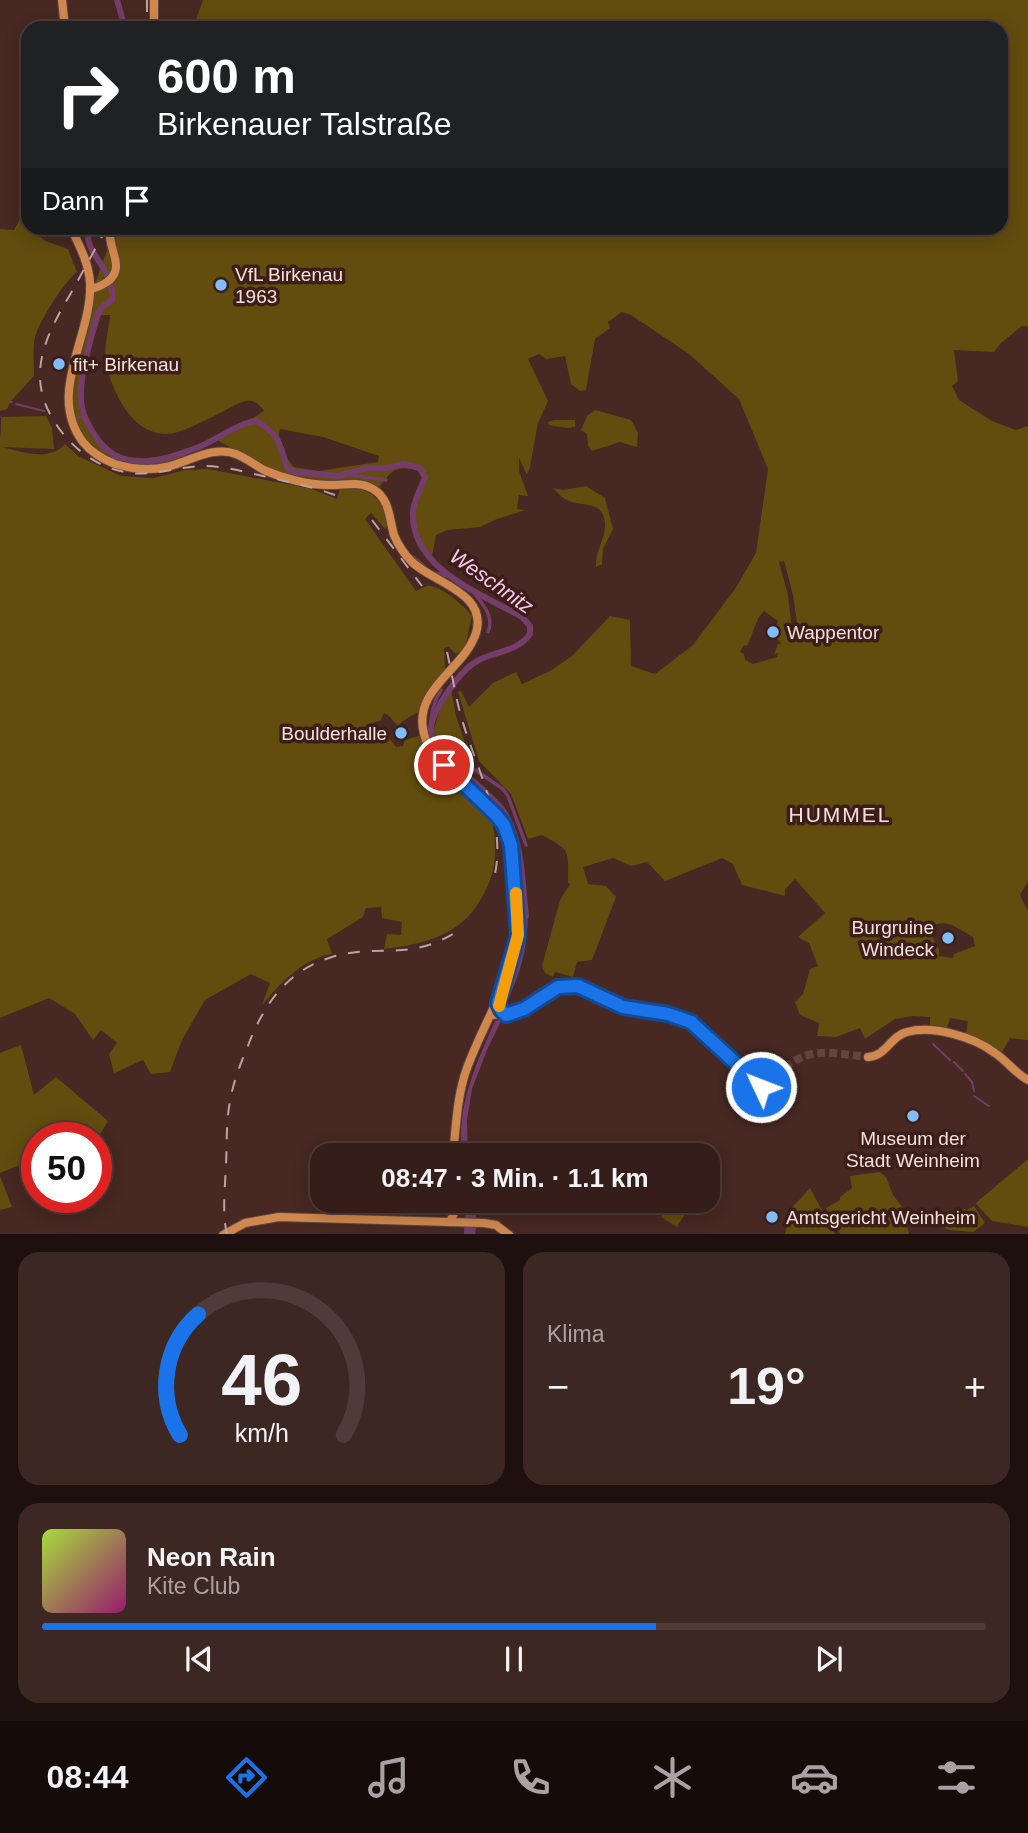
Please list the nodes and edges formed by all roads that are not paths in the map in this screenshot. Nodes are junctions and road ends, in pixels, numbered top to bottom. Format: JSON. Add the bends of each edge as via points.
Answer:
{"nodes":[{"id":1,"x":62,"y":0,"type":"edge"},
{"id":2,"x":154,"y":0,"type":"edge"},
{"id":3,"x":64,"y":21,"type":"edge"},
{"id":4,"x":154,"y":21,"type":"edge"},
{"id":5,"x":74,"y":235,"type":"edge"},
{"id":6,"x":110,"y":235,"type":"edge"},
{"id":7,"x":97,"y":285,"type":"junction"},
{"id":8,"x":498,"y":1004,"type":"junction"},
{"id":9,"x":493,"y":1015,"type":"junction"},
{"id":10,"x":507,"y":1015,"type":"junction"},
{"id":11,"x":868,"y":1057,"type":"tunnel mouth"},
{"id":12,"x":785,"y":1068,"type":"tunnel mouth"},
{"id":13,"x":1028,"y":1080,"type":"edge"},
{"id":14,"x":455,"y":1143,"type":"edge"},
{"id":15,"x":451,"y":1213,"type":"edge"},
{"id":16,"x":454,"y":1213,"type":"edge"},
{"id":17,"x":456,"y":1213,"type":"edge"},
{"id":18,"x":450,"y":1222,"type":"junction"},
{"id":19,"x":463,"y":1222,"type":"junction"},
{"id":20,"x":223,"y":1234,"type":"edge"},
{"id":21,"x":509,"y":1234,"type":"edge"}],
"edges":[{"from":1,"to":3,"type":"main road"},
{"from":2,"to":4,"type":"main road"},
{"from":5,"to":7,"type":"main road"},
{"from":6,"to":7,"type":"main road","via":[[117,262],[114,276]]},
{"from":7,"to":8,"type":"main road","via":[[69,396],[71,418],[94,453],[109,462],[151,469],[224,451],[279,475],[324,485],[373,488],[385,501],[394,535],[407,557],[471,603],[478,621],[473,640],[428,698],[422,722],[431,750],[496,815],[508,835],[518,935]]},
{"from":8,"to":9,"type":"main road"},
{"from":8,"to":10,"type":"main road"},
{"from":9,"to":10,"type":"main road"},
{"from":9,"to":14,"type":"main road","via":[[463,1080]]},
{"from":10,"to":12,"type":"main road","via":[[558,987],[578,986],[623,1007],[691,1022],[764,1088]]},
{"from":11,"to":13,"type":"main road","via":[[882,1053],[895,1038],[908,1032],[956,1034],[989,1049]]},
{"from":15,"to":18,"type":"main road"},
{"from":16,"to":18,"type":"main road"},
{"from":17,"to":19,"type":"main road"},
{"from":18,"to":19,"type":"main road"},
{"from":18,"to":20,"type":"main road","via":[[279,1217],[245,1223]]},
{"from":19,"to":21,"type":"main road","via":[[496,1225]]}]}
